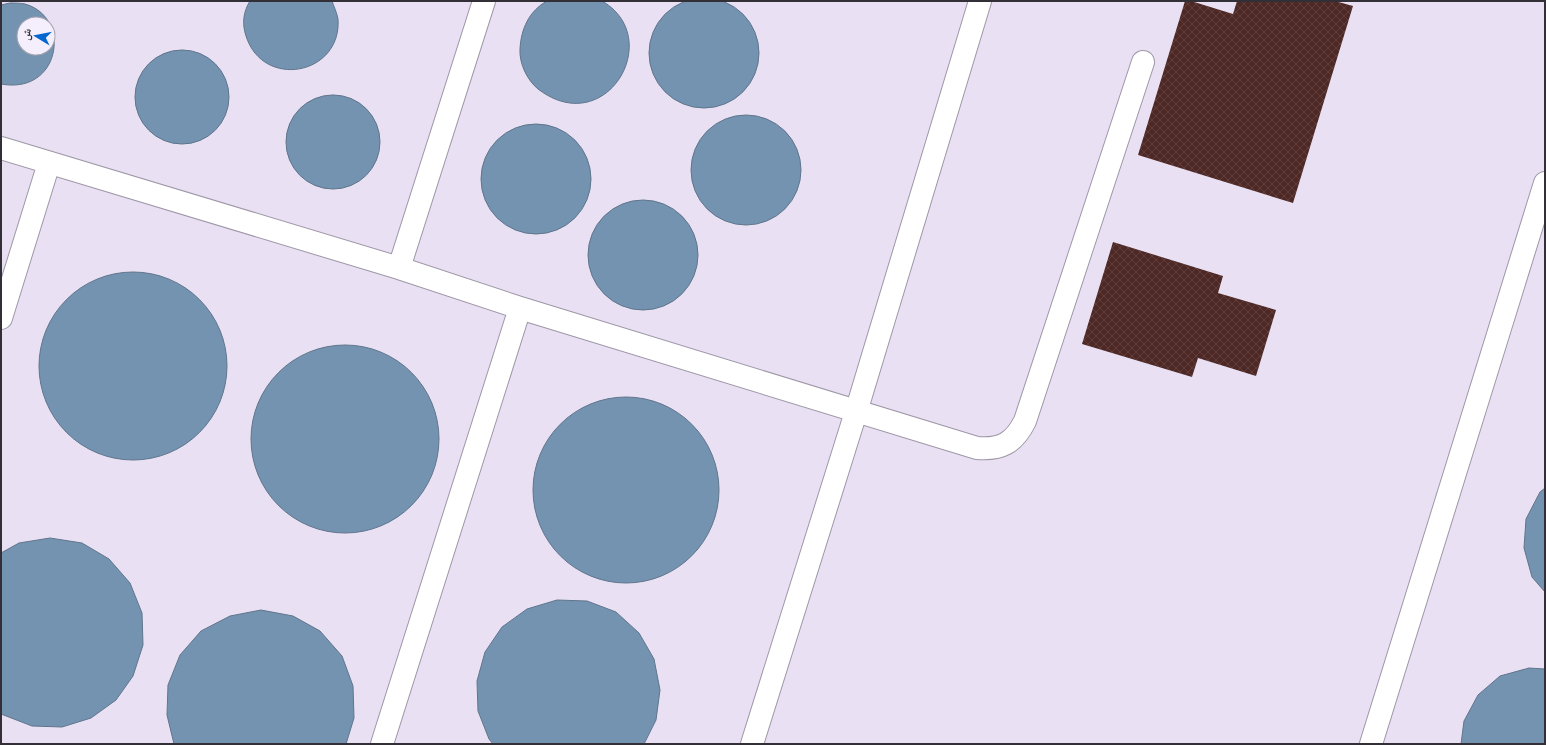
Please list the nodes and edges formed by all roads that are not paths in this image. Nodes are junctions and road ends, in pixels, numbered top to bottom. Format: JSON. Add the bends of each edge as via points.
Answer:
{"nodes":[{"id":1,"x":484,"y":1,"type":"edge"},
{"id":2,"x":980,"y":1,"type":"edge"},
{"id":3,"x":1143,"y":62,"type":"dead end"},
{"id":4,"x":1,"y":148,"type":"edge"},
{"id":5,"x":49,"y":162,"type":"junction"},
{"id":6,"x":1545,"y":183,"type":"edge"},
{"id":7,"x":399,"y":268,"type":"junction"},
{"id":8,"x":520,"y":308,"type":"junction"},
{"id":9,"x":1,"y":318,"type":"edge"},
{"id":10,"x":856,"y":412,"type":"junction"},
{"id":11,"x":382,"y":744,"type":"edge"},
{"id":12,"x":752,"y":744,"type":"edge"},
{"id":13,"x":1371,"y":744,"type":"edge"}],
"edges":[{"from":1,"to":7,"type":"lane"},
{"from":2,"to":10,"type":"lane"},
{"from":3,"to":10,"type":"lane","via":[[1020,432],[1001,446],[977,448]]},
{"from":4,"to":5,"type":"lane"},
{"from":5,"to":7,"type":"lane"},
{"from":5,"to":9,"type":"lane"},
{"from":6,"to":13,"type":"lane"},
{"from":7,"to":8,"type":"lane"},
{"from":8,"to":10,"type":"lane"},
{"from":8,"to":11,"type":"lane"},
{"from":10,"to":12,"type":"lane"}]}
